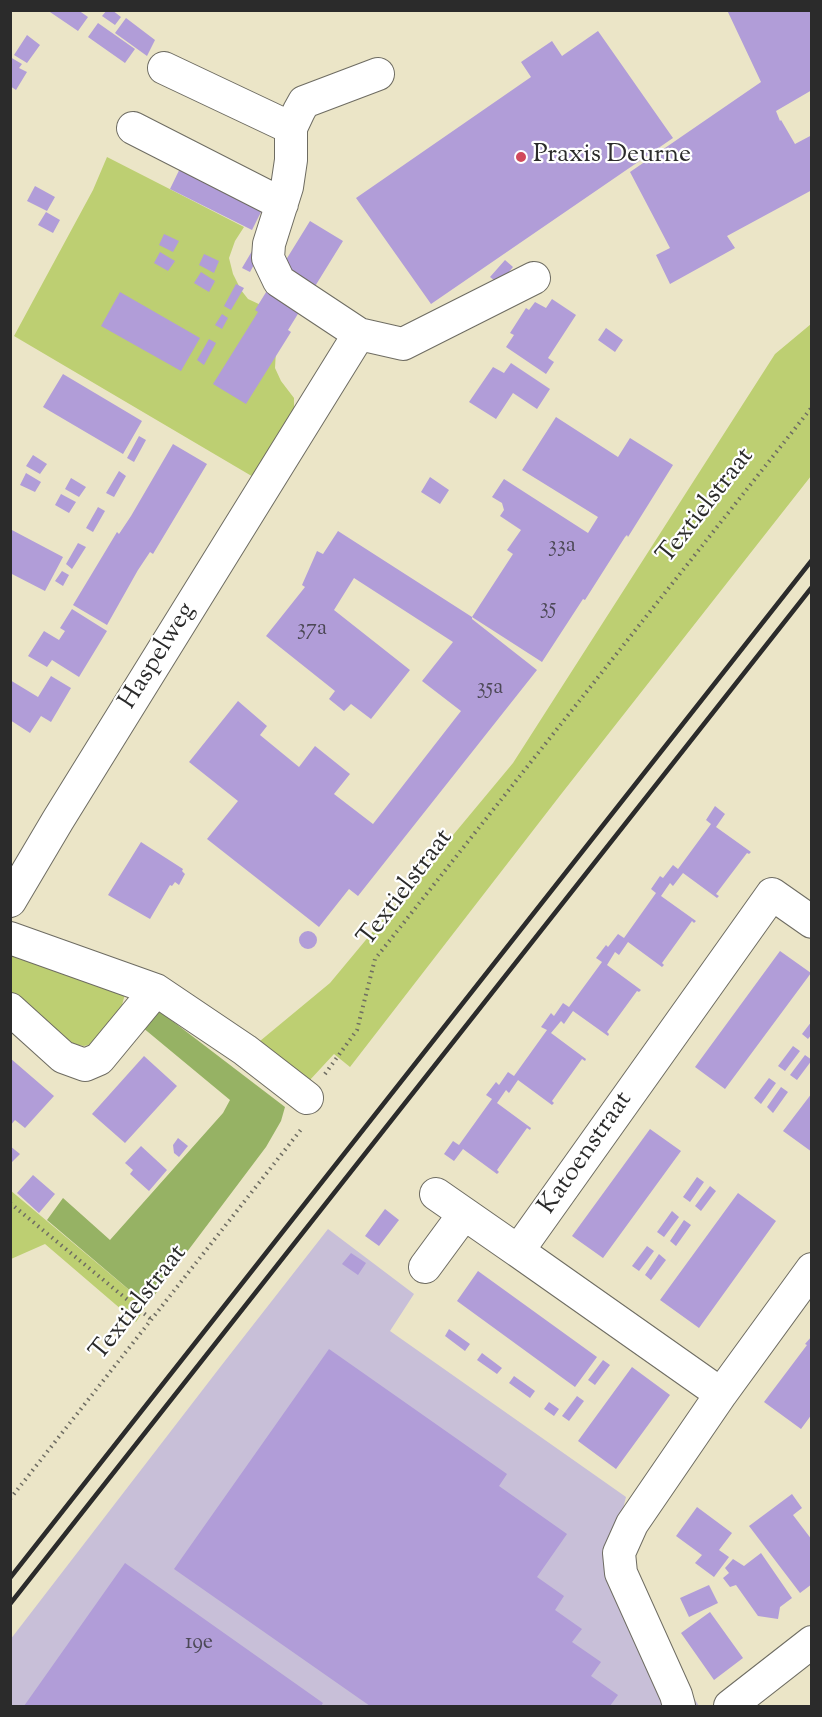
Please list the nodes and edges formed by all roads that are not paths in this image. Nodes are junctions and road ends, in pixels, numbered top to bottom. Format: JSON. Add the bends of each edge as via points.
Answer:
{"nodes":[{"id":1,"x":164,"y":68,"type":"dead end"},
{"id":2,"x":378,"y":74,"type":"dead end"},
{"id":3,"x":133,"y":128,"type":"dead end"},
{"id":4,"x":291,"y":128,"type":"junction"},
{"id":5,"x":282,"y":204,"type":"junction"},
{"id":6,"x":534,"y":278,"type":"dead end"},
{"id":7,"x":359,"y":334,"type":"junction"},
{"id":8,"x":10,"y":901,"type":"edge"},
{"id":9,"x":812,"y":922,"type":"edge"},
{"id":10,"x":10,"y":938,"type":"edge"},
{"id":11,"x":156,"y":990,"type":"junction"},
{"id":12,"x":10,"y":1009,"type":"edge"},
{"id":13,"x":306,"y":1098,"type":"road end"},
{"id":14,"x":436,"y":1194,"type":"dead end"},
{"id":15,"x":464,"y":1214,"type":"junction"},
{"id":16,"x":518,"y":1251,"type":"junction"},
{"id":17,"x":425,"y":1267,"type":"dead end"},
{"id":18,"x":812,"y":1269,"type":"edge"},
{"id":19,"x":721,"y":1394,"type":"junction"},
{"id":20,"x":812,"y":1642,"type":"edge"},
{"id":21,"x":679,"y":1707,"type":"edge"},
{"id":22,"x":730,"y":1707,"type":"edge"}],
"edges":[{"from":1,"to":4,"type":"street"},
{"from":2,"to":4,"type":"street","via":[[304,102]]},
{"from":3,"to":5,"type":"street"},
{"from":4,"to":5,"type":"street","via":[[291,160]]},
{"from":5,"to":7,"type":"street","via":[[268,258],[279,281]]},
{"from":6,"to":7,"type":"street","via":[[403,344]]},
{"from":7,"to":8,"type":"street","name":"Haspelweg"},
{"from":9,"to":16,"type":"street","name":"Katoenstraat","via":[[772,894]]},
{"from":10,"to":11,"type":"street"},
{"from":11,"to":12,"type":"street","via":[[99,1059],[85,1065],[63,1057]]},
{"from":11,"to":13,"type":"street","via":[[245,1050]]},
{"from":14,"to":15,"type":"street"},
{"from":15,"to":16,"type":"street"},
{"from":15,"to":17,"type":"street"},
{"from":16,"to":19,"type":"street"},
{"from":18,"to":19,"type":"street"},
{"from":19,"to":21,"type":"street","via":[[632,1524],[619,1553],[621,1573]]},
{"from":20,"to":22,"type":"street"}]}
